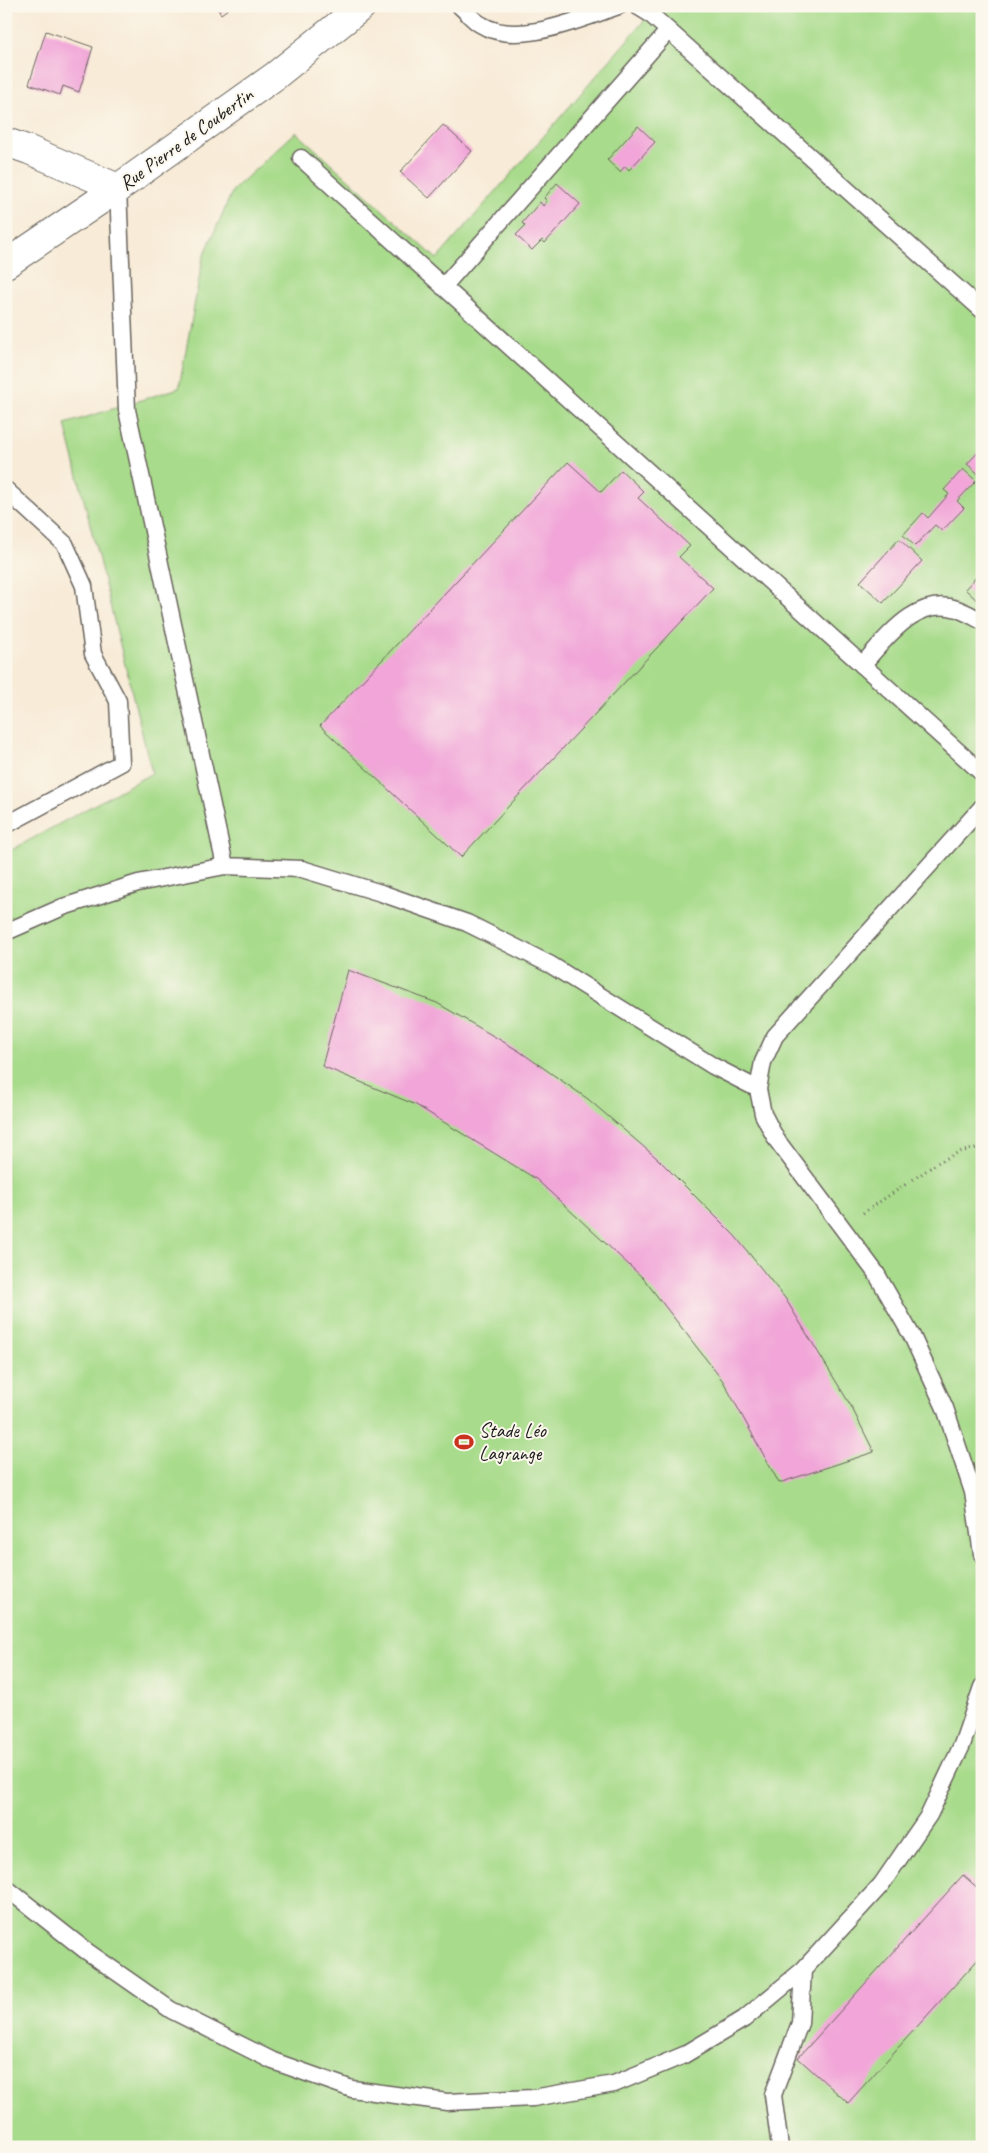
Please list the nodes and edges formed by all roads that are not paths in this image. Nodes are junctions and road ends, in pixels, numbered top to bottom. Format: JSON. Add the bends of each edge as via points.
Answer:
{"nodes":[{"id":1,"x":362,"y":6,"type":"edge"},
{"id":2,"x":460,"y":6,"type":"edge"},
{"id":3,"x":619,"y":6,"type":"edge"},
{"id":4,"x":637,"y":6,"type":"edge"},
{"id":5,"x":668,"y":31,"type":"junction"},
{"id":6,"x":6,"y":142,"type":"edge"},
{"id":7,"x":301,"y":158,"type":"dead end"},
{"id":8,"x":118,"y":188,"type":"junction"},
{"id":9,"x":6,"y":264,"type":"edge"},
{"id":10,"x":444,"y":287,"type":"junction"},
{"id":11,"x":982,"y":310,"type":"edge"},
{"id":12,"x":6,"y":490,"type":"edge"},
{"id":13,"x":982,"y":622,"type":"edge"},
{"id":14,"x":862,"y":664,"type":"junction"},
{"id":15,"x":982,"y":773,"type":"edge"},
{"id":16,"x":982,"y":807,"type":"edge"},
{"id":17,"x":6,"y":825,"type":"edge"},
{"id":18,"x":225,"y":866,"type":"junction"},
{"id":19,"x":6,"y":932,"type":"edge"},
{"id":20,"x":758,"y":1089,"type":"junction"},
{"id":21,"x":978,"y":1491,"type":"edge"},
{"id":22,"x":982,"y":1554,"type":"edge"},
{"id":23,"x":982,"y":1687,"type":"edge"},
{"id":24,"x":6,"y":1888,"type":"edge"},
{"id":25,"x":803,"y":1970,"type":"junction"},
{"id":26,"x":780,"y":2147,"type":"edge"}],
"edges":[{"from":1,"to":8,"type":"main road","name":"Rue Pierre de Coubertin","via":[[275,76]]},
{"from":2,"to":3,"type":"lane","via":[[481,25],[506,33],[544,31]]},
{"from":4,"to":5,"type":"lane"},
{"from":5,"to":10,"type":"lane"},
{"from":5,"to":11,"type":"lane"},
{"from":6,"to":8,"type":"main road"},
{"from":7,"to":10,"type":"lane"},
{"from":8,"to":9,"type":"main road","name":"Rue Pierre de Coubertin"},
{"from":8,"to":18,"type":"lane","via":[[127,410]]},
{"from":10,"to":14,"type":"lane"},
{"from":12,"to":17,"type":"lane","via":[[65,544],[84,586],[93,654],[118,701],[121,763]]},
{"from":13,"to":14,"type":"lane","via":[[956,608],[931,606],[901,622]]},
{"from":14,"to":15,"type":"lane"},
{"from":16,"to":20,"type":"lane","via":[[775,1036],[763,1062]]},
{"from":18,"to":19,"type":"lane","via":[[138,883],[62,907]]},
{"from":18,"to":20,"type":"lane","via":[[302,869],[467,923],[552,965],[713,1066]]},
{"from":20,"to":21,"type":"lane","via":[[763,1114],[776,1139],[876,1273],[912,1336]]},
{"from":21,"to":22,"type":"lane"},
{"from":23,"to":25,"type":"lane","via":[[962,1745],[929,1815],[881,1885]]},
{"from":24,"to":25,"type":"lane","via":[[85,1950],[171,2010],[273,2062],[352,2089],[447,2102],[534,2098],[614,2084],[684,2055],[718,2035],[744,2019]]},
{"from":25,"to":26,"type":"lane","via":[[800,2023],[773,2096]]}]}
